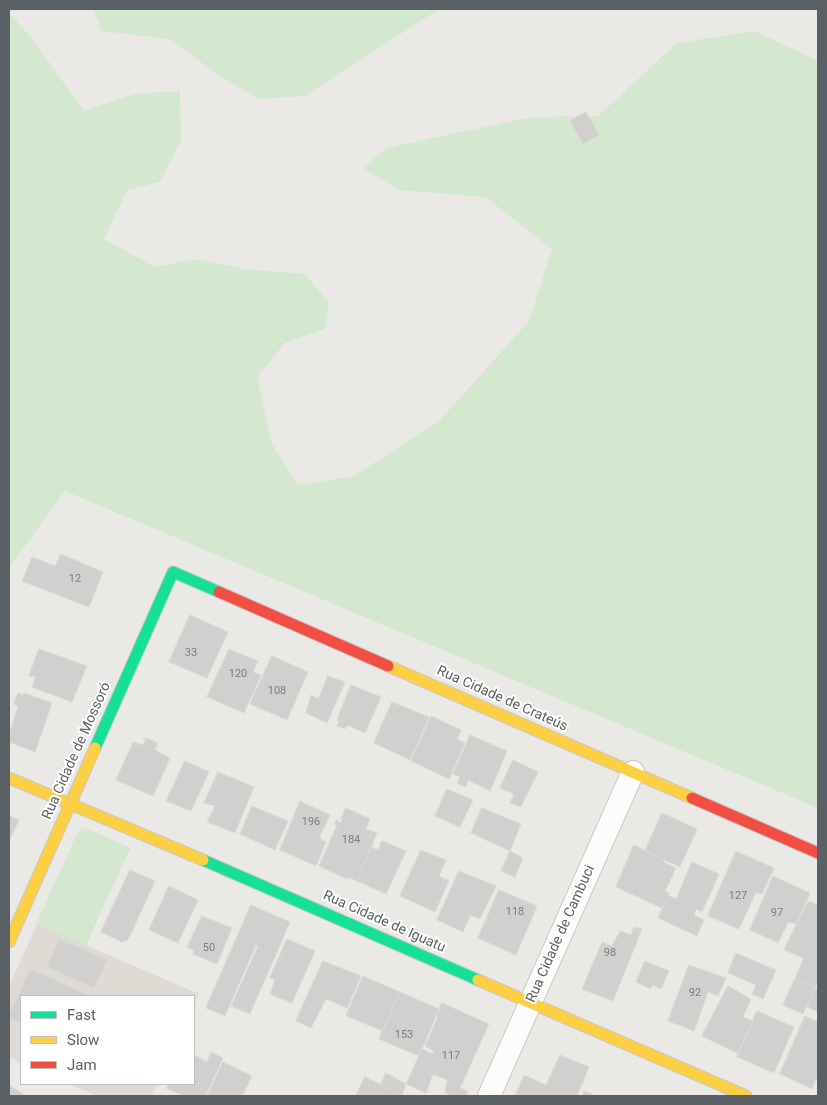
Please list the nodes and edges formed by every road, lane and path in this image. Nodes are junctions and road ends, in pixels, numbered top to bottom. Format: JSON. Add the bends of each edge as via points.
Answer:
{"nodes":[{"id":1,"x":173,"y":572,"type":"joint"},
{"id":2,"x":632,"y":772,"type":"junction"},
{"id":3,"x":9,"y":778,"type":"edge"},
{"id":4,"x":71,"y":803,"type":"junction"},
{"id":5,"x":818,"y":853,"type":"edge"},
{"id":6,"x":9,"y":942,"type":"edge"},
{"id":7,"x":530,"y":1003,"type":"junction"},
{"id":8,"x":489,"y":1096,"type":"edge"},
{"id":9,"x":746,"y":1096,"type":"edge"}],
"edges":[{"from":1,"to":2,"type":"street","name":"Rua Cidade de Crateús"},
{"from":1,"to":4,"type":"street","name":"Rua Cidade de Mossoró"},
{"from":2,"to":5,"type":"street","name":"Rua Cidade de Crateús"},
{"from":2,"to":7,"type":"street","name":"Rua Cidade de Cambuci"},
{"from":3,"to":4,"type":"street","name":"Rua Cidade de Iguatu"},
{"from":4,"to":6,"type":"street","name":"Rua Cidade de Mossoró"},
{"from":4,"to":7,"type":"street","name":"Rua Cidade de Iguatu"},
{"from":7,"to":8,"type":"street","name":"Rua Cidade de Cambuci"},
{"from":7,"to":9,"type":"street","name":"Rua Cidade de Iguatu"}]}
